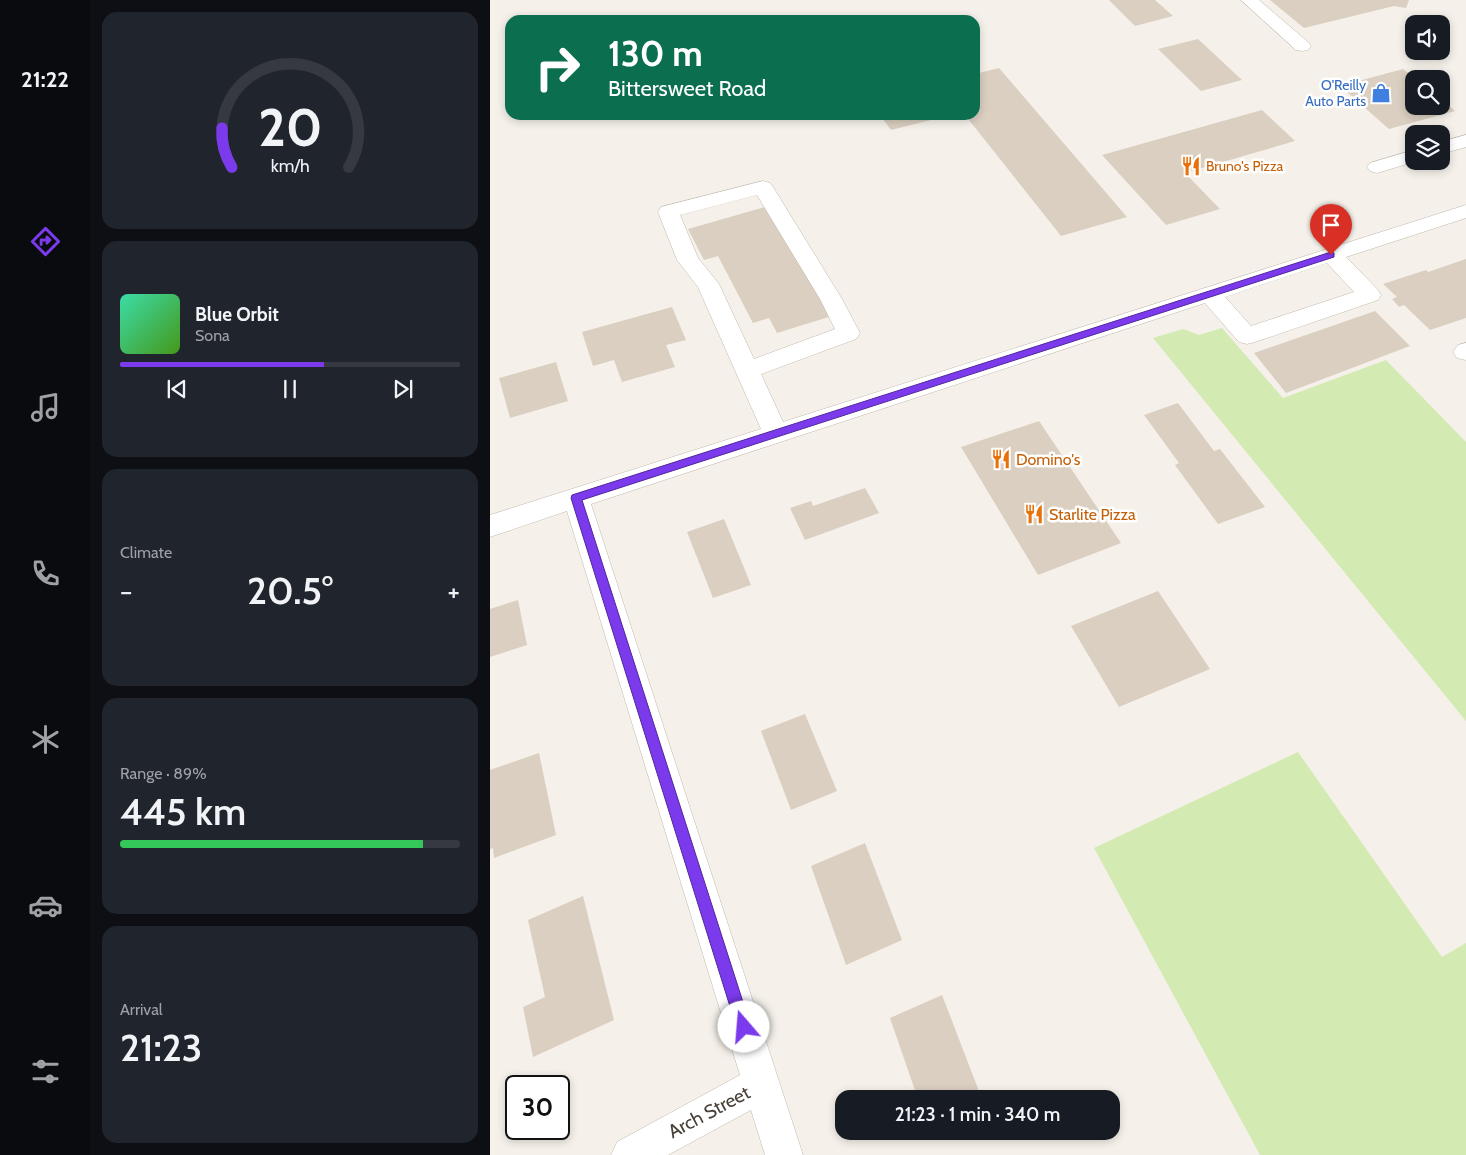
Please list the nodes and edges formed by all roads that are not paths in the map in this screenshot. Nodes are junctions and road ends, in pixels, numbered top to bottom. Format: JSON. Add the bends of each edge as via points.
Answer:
{"nodes":[{"id":1,"x":1249,"y":0,"type":"edge"},
{"id":2,"x":1302,"y":46,"type":"dead end"},
{"id":3,"x":1466,"y":141,"type":"edge"},
{"id":4,"x":1450,"y":145,"type":"edge"},
{"id":5,"x":1405,"y":159,"type":"edge"},
{"id":6,"x":1377,"y":167,"type":"dead end"},
{"id":7,"x":1466,"y":211,"type":"edge"},
{"id":8,"x":1331,"y":255,"type":"junction"},
{"id":9,"x":1210,"y":294,"type":"junction"},
{"id":10,"x":748,"y":370,"type":"junction"},
{"id":11,"x":776,"y":434,"type":"junction"},
{"id":12,"x":576,"y":498,"type":"junction"},
{"id":13,"x":490,"y":526,"type":"edge"},
{"id":14,"x":761,"y":1084,"type":"junction"},
{"id":15,"x":630,"y":1155,"type":"edge"},
{"id":16,"x":784,"y":1155,"type":"edge"}],
"edges":[{"from":1,"to":2,"type":"street"},
{"from":3,"to":4,"type":"street"},
{"from":5,"to":6,"type":"street"},
{"from":7,"to":8,"type":"street"},
{"from":8,"to":9,"type":"street"},
{"from":8,"to":9,"type":"street","via":[[1370,295],[1247,336]]},
{"from":9,"to":11,"type":"street"},
{"from":10,"to":10,"type":"street","via":[[708,284],[688,260],[668,212],[763,187],[848,333]]},
{"from":10,"to":11,"type":"street"},
{"from":11,"to":12,"type":"street"},
{"from":12,"to":13,"type":"street"},
{"from":12,"to":14,"type":"street"},
{"from":14,"to":15,"type":"street","name":"Arch Street"},
{"from":14,"to":16,"type":"street"}]}
